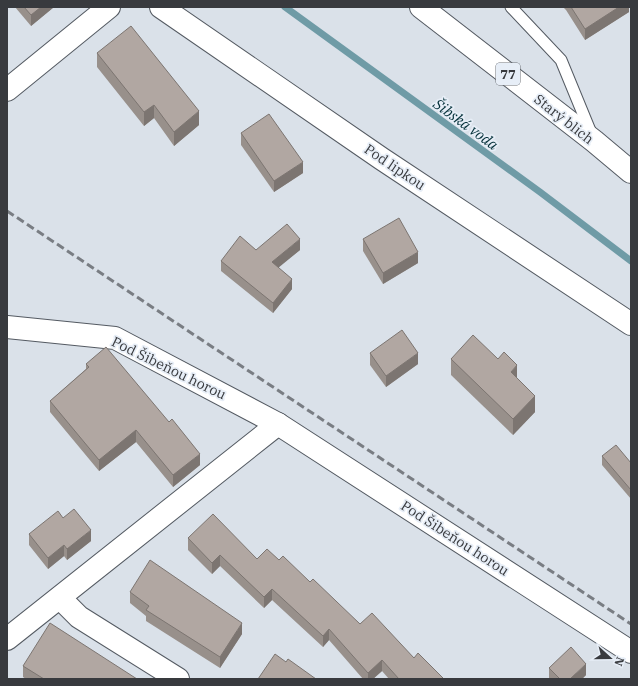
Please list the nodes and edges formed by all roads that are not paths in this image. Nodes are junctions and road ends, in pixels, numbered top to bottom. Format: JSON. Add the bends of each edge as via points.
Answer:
{"nodes":[{"id":1,"x":109,"y":7,"type":"edge"},
{"id":2,"x":161,"y":7,"type":"edge"},
{"id":3,"x":421,"y":7,"type":"edge"},
{"id":4,"x":511,"y":7,"type":"edge"},
{"id":5,"x":7,"y":90,"type":"edge"},
{"id":6,"x":594,"y":141,"type":"junction"},
{"id":7,"x":631,"y":172,"type":"edge"},
{"id":8,"x":631,"y":324,"type":"edge"},
{"id":9,"x":7,"y":327,"type":"edge"},
{"id":10,"x":278,"y":424,"type":"junction"},
{"id":11,"x":60,"y":598,"type":"junction"},
{"id":12,"x":7,"y":639,"type":"edge"},
{"id":13,"x":631,"y":652,"type":"edge"},
{"id":14,"x":178,"y":679,"type":"edge"}],
"edges":[{"from":1,"to":5,"type":"street"},
{"from":2,"to":8,"type":"street","name":"Pod lipkou"},
{"from":3,"to":6,"type":"street","name":"Starý blich","number":"77"},
{"from":4,"to":6,"type":"lane","via":[[561,60]]},
{"from":6,"to":7,"type":"street","name":"Starý blich","number":"77"},
{"from":9,"to":10,"type":"street","name":"Pod Šibeňou horou","via":[[115,338]]},
{"from":10,"to":11,"type":"street"},
{"from":10,"to":13,"type":"street","name":"Pod Šibeňou horou"},
{"from":11,"to":12,"type":"street"},
{"from":11,"to":14,"type":"street","via":[[78,617]]}]}
